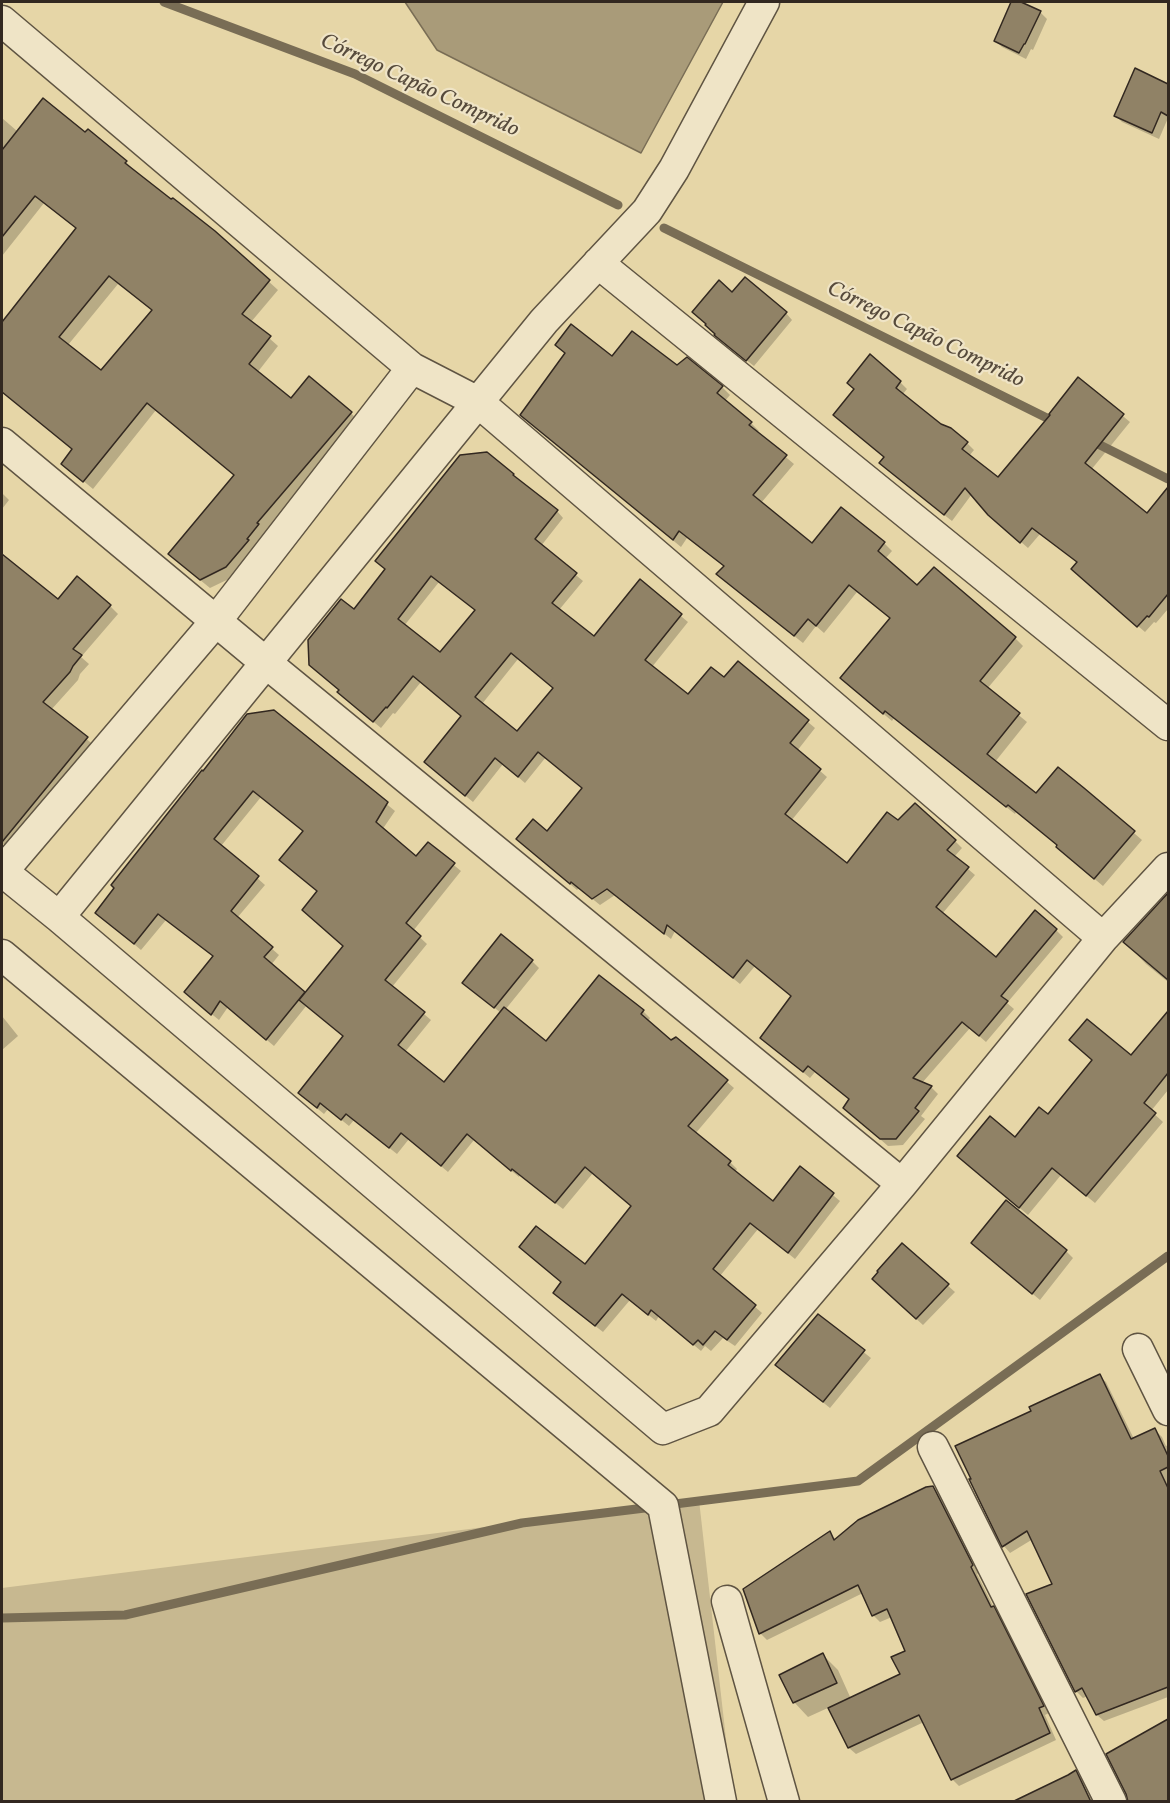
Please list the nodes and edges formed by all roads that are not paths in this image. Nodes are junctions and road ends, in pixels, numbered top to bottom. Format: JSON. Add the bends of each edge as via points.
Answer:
{"nodes":[{"id":1,"x":764,"y":2,"type":"edge"},
{"id":2,"x":2,"y":21,"type":"edge"},
{"id":3,"x":598,"y":263,"type":"junction"},
{"id":4,"x":412,"y":368,"type":"junction"},
{"id":5,"x":478,"y":402,"type":"junction"},
{"id":6,"x":2,"y":443,"type":"edge"},
{"id":7,"x":216,"y":621,"type":"junction"},
{"id":8,"x":266,"y":662,"type":"junction"},
{"id":9,"x":1168,"y":726,"type":"edge"},
{"id":10,"x":1168,"y":868,"type":"edge"},
{"id":11,"x":2,"y":872,"type":"edge"},
{"id":12,"x":59,"y":917,"type":"junction"},
{"id":13,"x":1103,"y":938,"type":"junction"},
{"id":14,"x":2,"y":955,"type":"edge"},
{"id":15,"x":902,"y":1184,"type":"junction"},
{"id":16,"x":1138,"y":1349,"type":"dead end"},
{"id":17,"x":1168,"y":1410,"type":"edge"},
{"id":18,"x":933,"y":1447,"type":"dead end"},
{"id":19,"x":727,"y":1601,"type":"dead end"},
{"id":20,"x":787,"y":1799,"type":"edge"},
{"id":21,"x":721,"y":1802,"type":"edge"},
{"id":22,"x":1111,"y":1802,"type":"edge"}],
"edges":[{"from":1,"to":3,"type":"street","via":[[674,169],[646,211]]},
{"from":2,"to":4,"type":"street"},
{"from":3,"to":5,"type":"street"},
{"from":3,"to":9,"type":"street"},
{"from":4,"to":5,"type":"street"},
{"from":4,"to":7,"type":"street"},
{"from":5,"to":8,"type":"street"},
{"from":5,"to":13,"type":"street"},
{"from":6,"to":7,"type":"street"},
{"from":7,"to":8,"type":"street"},
{"from":7,"to":11,"type":"street"},
{"from":8,"to":12,"type":"street"},
{"from":8,"to":15,"type":"street"},
{"from":10,"to":13,"type":"street"},
{"from":11,"to":12,"type":"street"},
{"from":12,"to":15,"type":"street","via":[[663,1429],[709,1411]]},
{"from":13,"to":15,"type":"street"},
{"from":14,"to":21,"type":"street","via":[[663,1506]]},
{"from":16,"to":17,"type":"street"},
{"from":18,"to":22,"type":"street"},
{"from":19,"to":20,"type":"street"}]}
